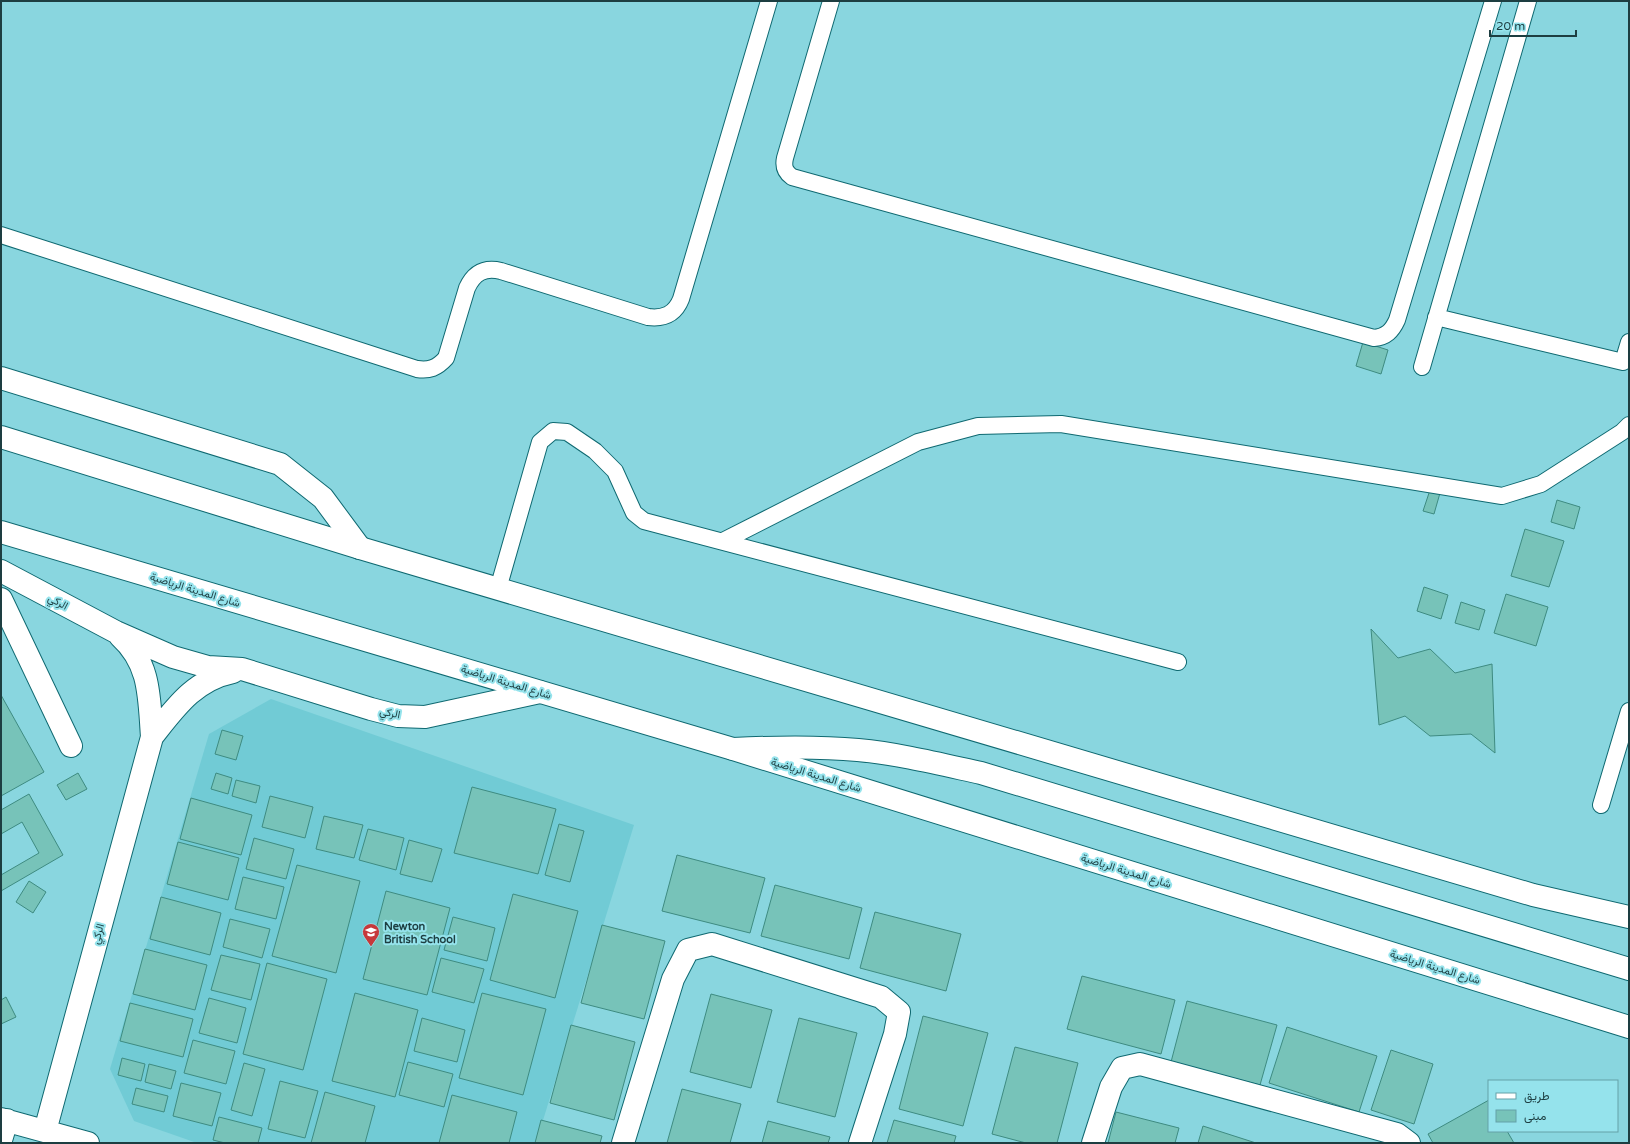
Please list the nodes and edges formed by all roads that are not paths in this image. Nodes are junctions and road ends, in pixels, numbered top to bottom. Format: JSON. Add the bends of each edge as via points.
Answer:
{"nodes":[{"id":1,"x":769,"y":1,"type":"edge"},
{"id":2,"x":831,"y":1,"type":"edge"},
{"id":3,"x":1493,"y":1,"type":"edge"},
{"id":4,"x":1528,"y":1,"type":"edge"},
{"id":5,"x":1,"y":235,"type":"edge"},
{"id":6,"x":1436,"y":317,"type":"junction"},
{"id":7,"x":1629,"y":342,"type":"edge"},
{"id":8,"x":1626,"y":362,"type":"edge"},
{"id":9,"x":1422,"y":367,"type":"dead end"},
{"id":10,"x":1,"y":378,"type":"edge"},
{"id":11,"x":1629,"y":425,"type":"edge"},
{"id":12,"x":1,"y":438,"type":"edge"},
{"id":13,"x":1,"y":532,"type":"edge"},
{"id":14,"x":723,"y":541,"type":"junction"},
{"id":15,"x":360,"y":548,"type":"junction"},
{"id":16,"x":1,"y":571,"type":"edge"},
{"id":17,"x":498,"y":589,"type":"junction"},
{"id":18,"x":1,"y":599,"type":"edge"},
{"id":19,"x":116,"y":632,"type":"junction"},
{"id":20,"x":1178,"y":662,"type":"dead end"},
{"id":21,"x":242,"y":670,"type":"junction"},
{"id":22,"x":540,"y":692,"type":"junction"},
{"id":23,"x":1629,"y":711,"type":"edge"},
{"id":24,"x":152,"y":738,"type":"junction"},
{"id":25,"x":71,"y":746,"type":"dead end"},
{"id":26,"x":733,"y":749,"type":"junction"},
{"id":27,"x":1601,"y":805,"type":"dead end"},
{"id":28,"x":1629,"y":917,"type":"edge"},
{"id":29,"x":1629,"y":969,"type":"edge"},
{"id":30,"x":1629,"y":1027,"type":"edge"},
{"id":31,"x":3,"y":1127,"type":"edge"},
{"id":32,"x":45,"y":1131,"type":"junction"},
{"id":33,"x":88,"y":1143,"type":"edge"},
{"id":34,"x":623,"y":1143,"type":"edge"},
{"id":35,"x":860,"y":1143,"type":"edge"},
{"id":36,"x":1093,"y":1143,"type":"edge"},
{"id":37,"x":1409,"y":1143,"type":"edge"}],
"edges":[{"from":1,"to":5,"type":"lane","via":[[681,298],[678,306],[665,317],[648,317],[501,271],[484,270],[471,280],[467,288],[446,358],[433,369],[425,370]]},
{"from":2,"to":3,"type":"lane","via":[[784,164],[787,174],[1374,338],[1388,334],[1397,320]]},
{"from":4,"to":6,"type":"lane"},
{"from":6,"to":8,"type":"lane"},
{"from":6,"to":9,"type":"lane"},
{"from":7,"to":8,"type":"lane"},
{"from":10,"to":15,"type":"main road","via":[[280,464],[323,498]]},
{"from":11,"to":14,"type":"lane","via":[[1541,484],[1502,496],[1061,424],[978,426],[918,442]]},
{"from":12,"to":15,"type":"main road"},
{"from":13,"to":22,"type":"main road","name":"شارع المدينة الرياضية"},
{"from":14,"to":17,"type":"lane","via":[[644,521],[634,513],[615,471],[595,451],[567,432],[553,431],[540,442]]},
{"from":14,"to":20,"type":"lane"},
{"from":15,"to":17,"type":"main road"},
{"from":16,"to":19,"type":"main road","name":"الركي"},
{"from":17,"to":28,"type":"main road","via":[[1525,893]]},
{"from":18,"to":25,"type":"main road"},
{"from":19,"to":21,"type":"main road","name":"الركي","via":[[180,659],[208,667]]},
{"from":19,"to":24,"type":"main road","name":"الركي","via":[[142,665],[149,692]]},
{"from":21,"to":22,"type":"main road","name":"الركي","via":[[398,716],[431,716]]},
{"from":21,"to":24,"type":"main road","name":"الركي","via":[[223,674],[190,693]]},
{"from":22,"to":26,"type":"main road","name":"شارع المدينة الرياضية"},
{"from":23,"to":27,"type":"lane"},
{"from":24,"to":32,"type":"main road","name":"الركي"},
{"from":26,"to":29,"type":"main road","via":[[796,746],[859,750],[920,759],[981,773]]},
{"from":26,"to":30,"type":"main road","name":"شارع المدينة الرياضية"},
{"from":31,"to":32,"type":"main road"},
{"from":32,"to":33,"type":"main road"},
{"from":34,"to":35,"type":"main road","via":[[673,979],[688,950],[712,944],[881,997],[899,1012],[895,1034]]},
{"from":36,"to":37,"type":"main road","via":[[1111,1087],[1122,1068],[1140,1064],[1397,1134]]}]}
